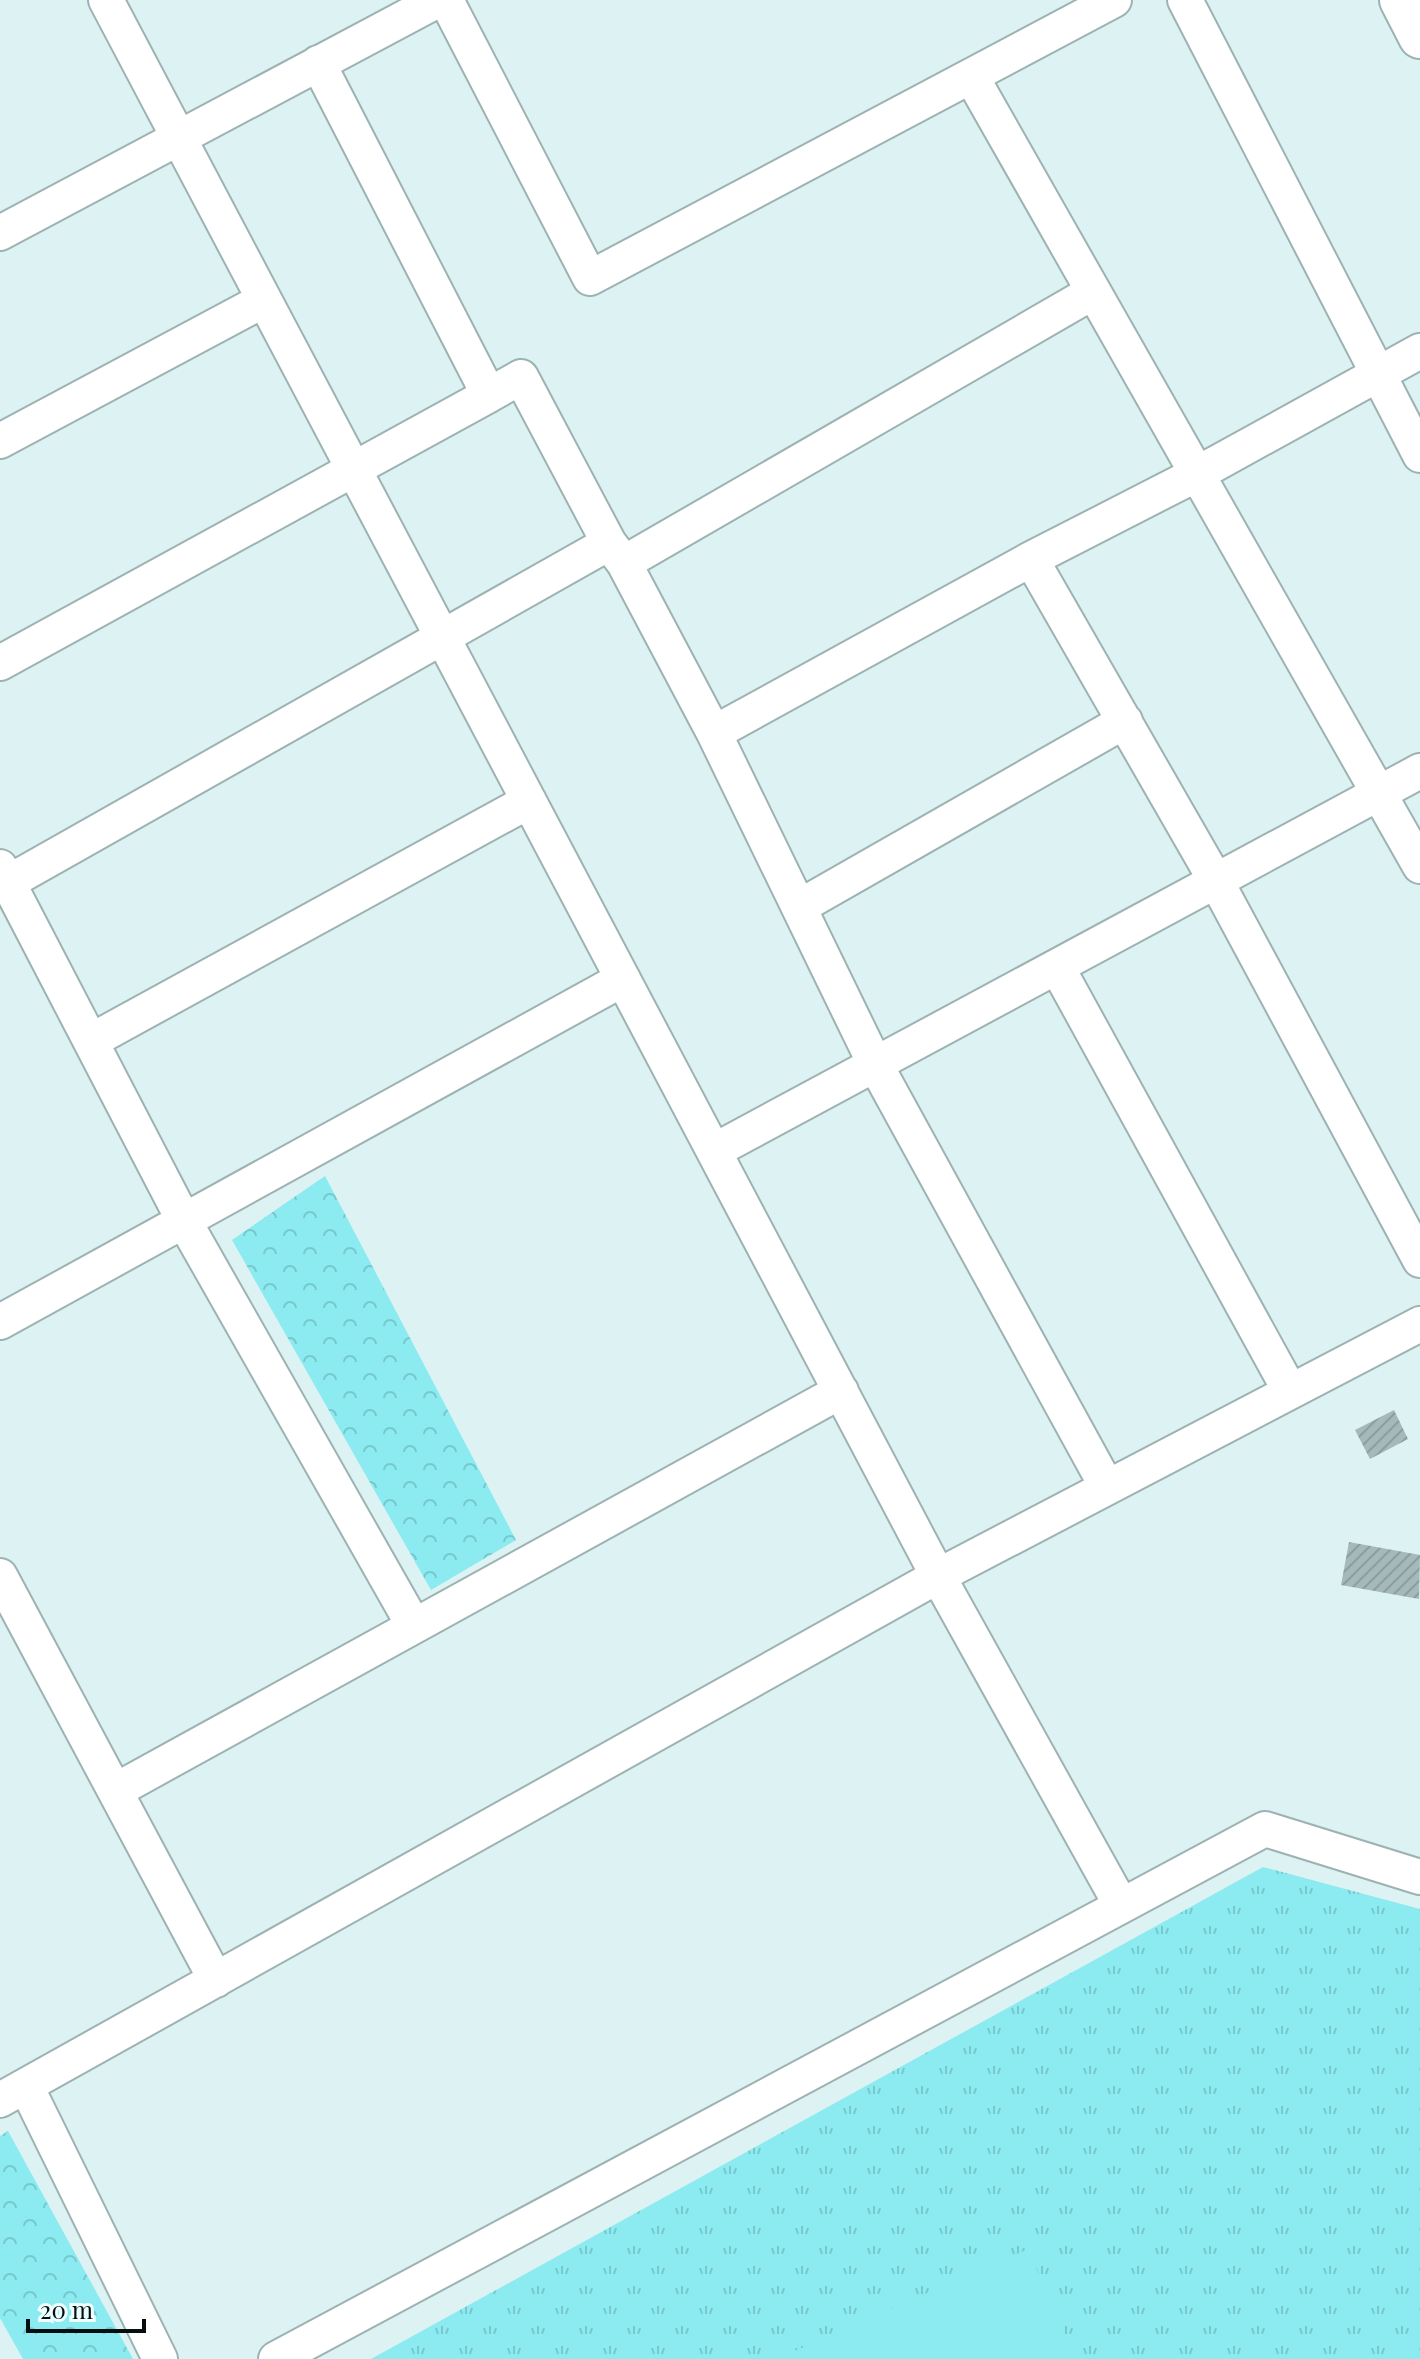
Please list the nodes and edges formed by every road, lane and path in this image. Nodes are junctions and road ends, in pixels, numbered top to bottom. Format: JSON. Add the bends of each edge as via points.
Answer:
{"nodes":[{"id":1,"x":106,"y":0,"type":"edge"},
{"id":2,"x":438,"y":0,"type":"edge"},
{"id":3,"x":446,"y":0,"type":"edge"},
{"id":4,"x":1114,"y":0,"type":"edge"},
{"id":5,"x":1185,"y":0,"type":"edge"},
{"id":6,"x":1401,"y":0,"type":"edge"},
{"id":7,"x":1420,"y":37,"type":"edge"},
{"id":8,"x":318,"y":63,"type":"junction"},
{"id":9,"x":971,"y":76,"type":"junction"},
{"id":10,"x":178,"y":137,"type":"junction"},
{"id":11,"x":0,"y":233,"type":"edge"},
{"id":12,"x":1093,"y":292,"type":"junction"},
{"id":13,"x":264,"y":300,"type":"junction"},
{"id":14,"x":1420,"y":351,"type":"edge"},
{"id":15,"x":1379,"y":374,"type":"junction"},
{"id":16,"x":489,"y":395,"type":"junction"},
{"id":17,"x":0,"y":441,"type":"edge"},
{"id":18,"x":1420,"y":455,"type":"edge"},
{"id":19,"x":353,"y":468,"type":"junction"},
{"id":20,"x":1197,"y":474,"type":"junction"},
{"id":21,"x":616,"y":553,"type":"junction"},
{"id":22,"x":1031,"y":559,"type":"junction"},
{"id":23,"x":443,"y":637,"type":"junction"},
{"id":24,"x":0,"y":663,"type":"edge"},
{"id":25,"x":1125,"y":721,"type":"junction"},
{"id":26,"x":714,"y":733,"type":"junction"},
{"id":27,"x":1420,"y":771,"type":"edge"},
{"id":28,"x":1378,"y":793,"type":"junction"},
{"id":29,"x":529,"y":801,"type":"junction"},
{"id":30,"x":1420,"y":866,"type":"edge"},
{"id":31,"x":3,"y":879,"type":"edge"},
{"id":32,"x":1216,"y":881,"type":"junction"},
{"id":33,"x":799,"y":907,"type":"junction"},
{"id":34,"x":1057,"y":967,"type":"junction"},
{"id":35,"x":623,"y":979,"type":"junction"},
{"id":36,"x":91,"y":1041,"type":"junction"},
{"id":37,"x":875,"y":1064,"type":"junction"},
{"id":38,"x":714,"y":1151,"type":"junction"},
{"id":39,"x":184,"y":1221,"type":"junction"},
{"id":40,"x":1420,"y":1260,"type":"edge"},
{"id":41,"x":0,"y":1322,"type":"edge"},
{"id":42,"x":1420,"y":1324,"type":"edge"},
{"id":43,"x":841,"y":1391,"type":"junction"},
{"id":44,"x":1290,"y":1391,"type":"junction"},
{"id":45,"x":1107,"y":1487,"type":"junction"},
{"id":46,"x":0,"y":1576,"type":"edge"},
{"id":47,"x":938,"y":1576,"type":"junction"},
{"id":48,"x":414,"y":1626,"type":"junction"},
{"id":49,"x":115,"y":1791,"type":"junction"},
{"id":50,"x":1420,"y":1877,"type":"edge"},
{"id":51,"x":1121,"y":1905,"type":"junction"},
{"id":52,"x":216,"y":1980,"type":"junction"},
{"id":53,"x":13,"y":2093,"type":"edge"},
{"id":54,"x":160,"y":2359,"type":"edge"},
{"id":55,"x":276,"y":2359,"type":"edge"}],
"edges":[{"from":1,"to":10,"type":"street"},
{"from":2,"to":8,"type":"street"},
{"from":3,"to":9,"type":"street","via":[[590,278]]},
{"from":4,"to":9,"type":"street"},
{"from":5,"to":15,"type":"street"},
{"from":6,"to":7,"type":"street"},
{"from":8,"to":10,"type":"street"},
{"from":8,"to":16,"type":"street"},
{"from":9,"to":12,"type":"street"},
{"from":10,"to":11,"type":"street"},
{"from":10,"to":13,"type":"street"},
{"from":12,"to":20,"type":"street"},
{"from":12,"to":21,"type":"street"},
{"from":13,"to":17,"type":"street"},
{"from":13,"to":19,"type":"street"},
{"from":14,"to":15,"type":"street"},
{"from":15,"to":18,"type":"street"},
{"from":15,"to":20,"type":"street"},
{"from":16,"to":19,"type":"street"},
{"from":16,"to":21,"type":"street","via":[[521,377]]},
{"from":19,"to":23,"type":"street"},
{"from":19,"to":24,"type":"street"},
{"from":20,"to":22,"type":"street"},
{"from":20,"to":28,"type":"street"},
{"from":21,"to":23,"type":"street"},
{"from":21,"to":26,"type":"street"},
{"from":22,"to":25,"type":"street"},
{"from":22,"to":26,"type":"street"},
{"from":23,"to":29,"type":"street"},
{"from":23,"to":31,"type":"street"},
{"from":25,"to":32,"type":"street"},
{"from":25,"to":33,"type":"street"},
{"from":26,"to":33,"type":"street"},
{"from":27,"to":28,"type":"street"},
{"from":28,"to":30,"type":"street"},
{"from":28,"to":32,"type":"street"},
{"from":29,"to":35,"type":"street"},
{"from":29,"to":36,"type":"street"},
{"from":31,"to":36,"type":"street"},
{"from":32,"to":34,"type":"street"},
{"from":32,"to":40,"type":"street"},
{"from":33,"to":37,"type":"street"},
{"from":34,"to":37,"type":"street"},
{"from":34,"to":44,"type":"street"},
{"from":35,"to":38,"type":"street"},
{"from":35,"to":39,"type":"street"},
{"from":36,"to":39,"type":"street"},
{"from":37,"to":38,"type":"street"},
{"from":37,"to":45,"type":"street"},
{"from":38,"to":43,"type":"street"},
{"from":39,"to":41,"type":"street"},
{"from":39,"to":48,"type":"street"},
{"from":42,"to":44,"type":"street"},
{"from":43,"to":47,"type":"street"},
{"from":43,"to":48,"type":"street"},
{"from":44,"to":45,"type":"street"},
{"from":45,"to":47,"type":"street"},
{"from":46,"to":49,"type":"street"},
{"from":47,"to":51,"type":"street"},
{"from":47,"to":52,"type":"street"},
{"from":48,"to":49,"type":"street"},
{"from":49,"to":52,"type":"street"},
{"from":50,"to":51,"type":"street","via":[[1265,1829]]},
{"from":51,"to":55,"type":"street"},
{"from":52,"to":53,"type":"street"},
{"from":53,"to":54,"type":"street"}]}
